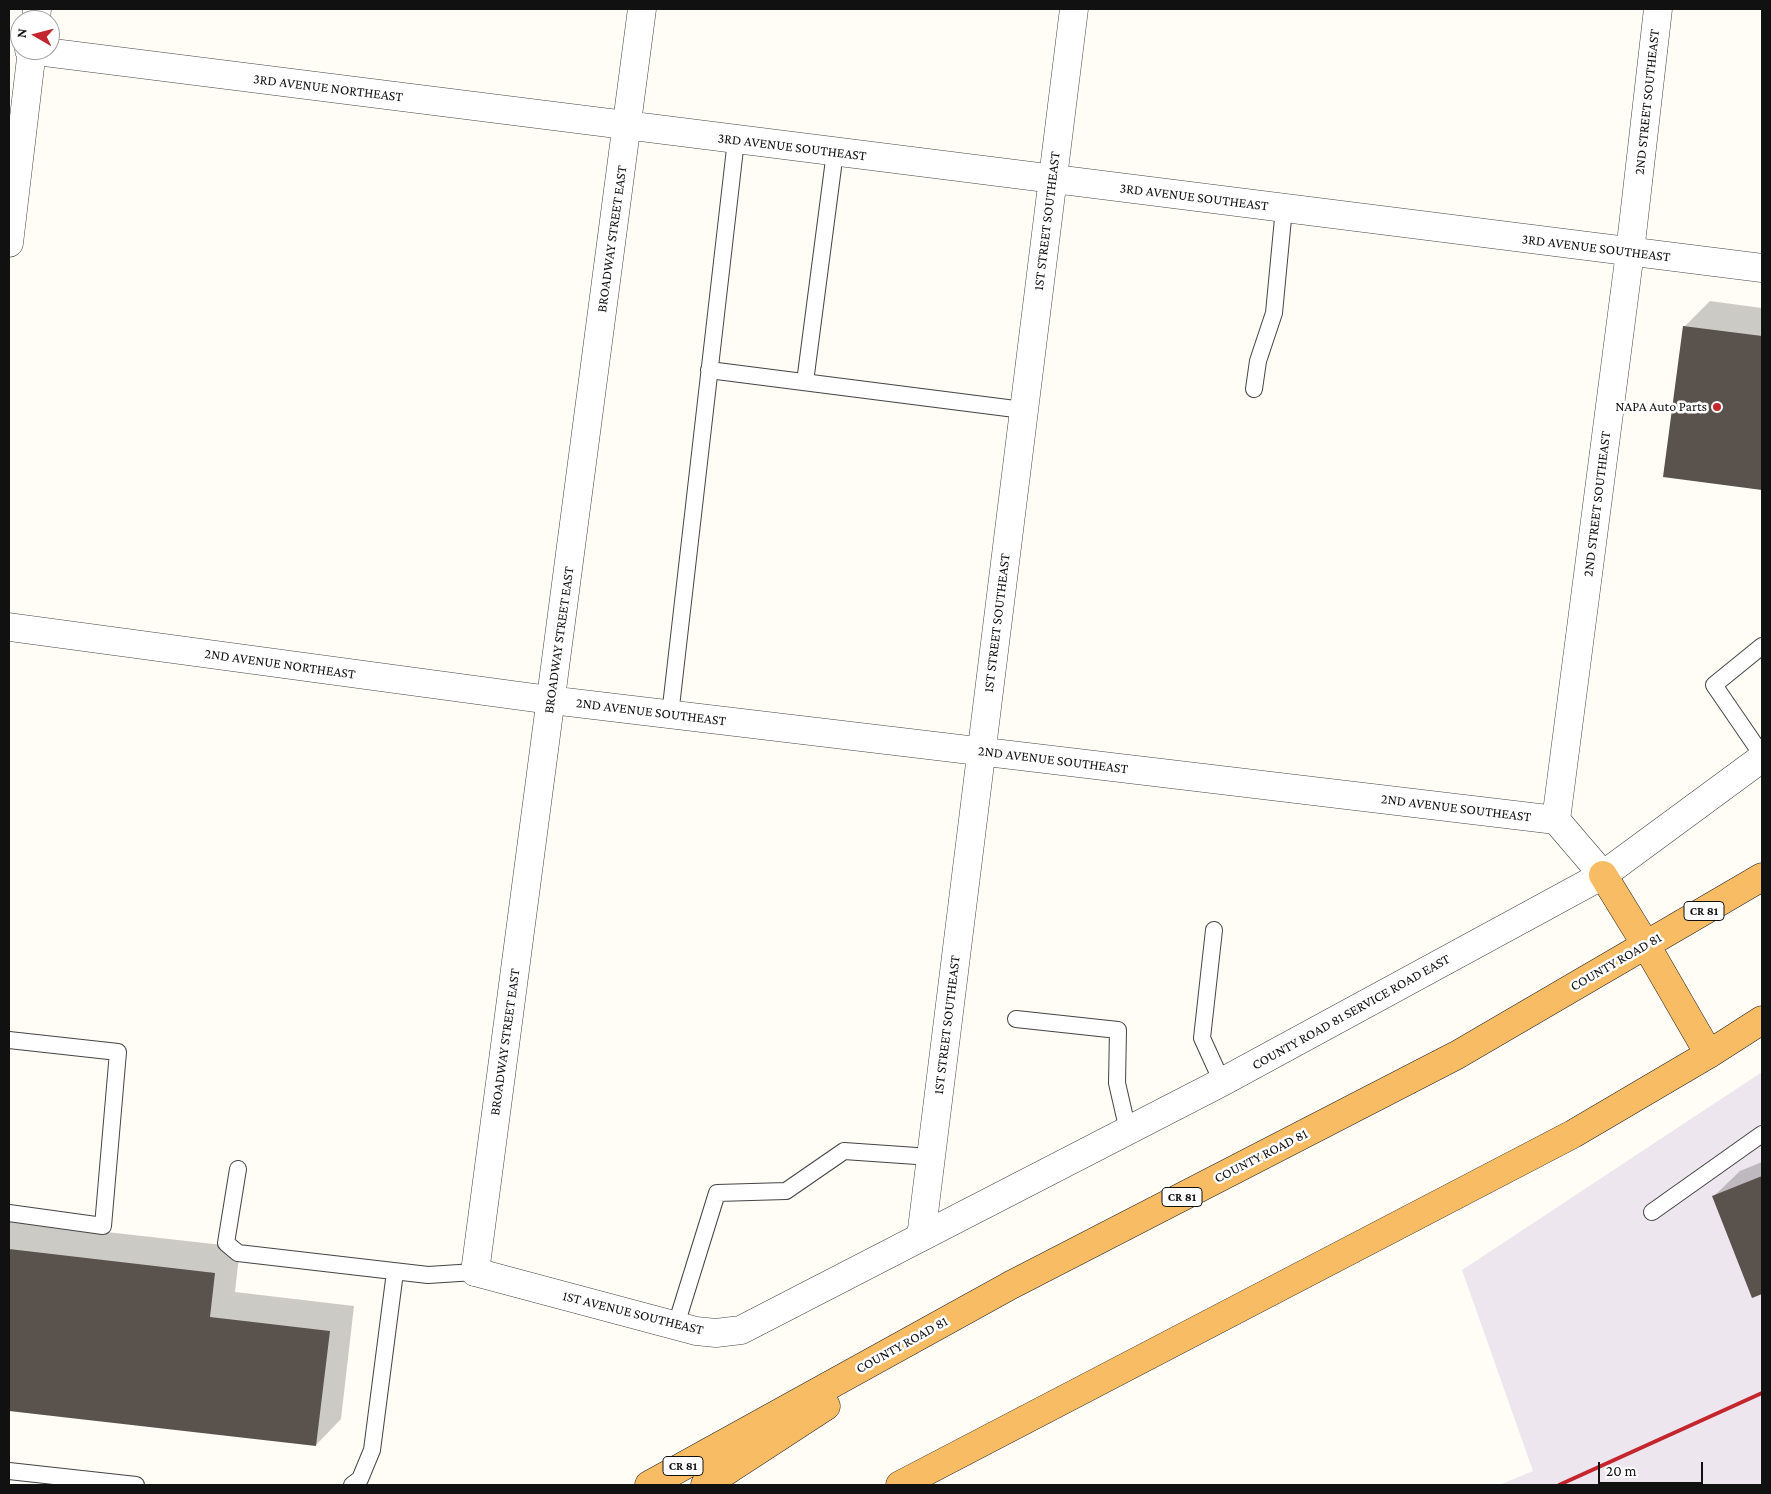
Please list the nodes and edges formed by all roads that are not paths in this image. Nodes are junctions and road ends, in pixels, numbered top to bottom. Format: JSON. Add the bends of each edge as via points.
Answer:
{"nodes":[{"id":1,"x":642,"y":9,"type":"edge"},
{"id":2,"x":1074,"y":9,"type":"edge"},
{"id":3,"x":1658,"y":9,"type":"edge"},
{"id":4,"x":60,"y":54,"type":"edge"},
{"id":5,"x":30,"y":60,"type":"edge"},
{"id":6,"x":626,"y":126,"type":"junction"},
{"id":7,"x":736,"y":140,"type":"junction"},
{"id":8,"x":835,"y":152,"type":"junction"},
{"id":9,"x":1052,"y":179,"type":"junction"},
{"id":10,"x":1284,"y":208,"type":"junction"},
{"id":11,"x":9,"y":243,"type":"edge"},
{"id":12,"x":1630,"y":252,"type":"junction"},
{"id":13,"x":1762,"y":268,"type":"edge"},
{"id":14,"x":709,"y":370,"type":"junction"},
{"id":15,"x":805,"y":382,"type":"junction"},
{"id":16,"x":1254,"y":388,"type":"dead end"},
{"id":17,"x":1024,"y":410,"type":"junction"},
{"id":18,"x":9,"y":627,"type":"edge"},
{"id":19,"x":1762,"y":646,"type":"edge"},
{"id":20,"x":550,"y":700,"type":"junction"},
{"id":21,"x":670,"y":714,"type":"junction"},
{"id":22,"x":981,"y":752,"type":"junction"},
{"id":23,"x":1762,"y":756,"type":"edge"},
{"id":24,"x":1556,"y":820,"type":"junction"},
{"id":25,"x":1604,"y":875,"type":"junction"},
{"id":26,"x":1762,"y":877,"type":"edge"},
{"id":27,"x":1214,"y":930,"type":"dead end"},
{"id":28,"x":1646,"y":945,"type":"junction"},
{"id":29,"x":1016,"y":1019,"type":"dead end"},
{"id":30,"x":1762,"y":1020,"type":"edge"},
{"id":31,"x":9,"y":1040,"type":"edge"},
{"id":32,"x":1709,"y":1054,"type":"junction"},
{"id":33,"x":1222,"y":1082,"type":"junction"},
{"id":34,"x":1128,"y":1131,"type":"junction"},
{"id":35,"x":1762,"y":1134,"type":"edge"},
{"id":36,"x":931,"y":1157,"type":"junction"},
{"id":37,"x":238,"y":1169,"type":"dead end"},
{"id":38,"x":1652,"y":1212,"type":"dead end"},
{"id":39,"x":9,"y":1213,"type":"edge"},
{"id":40,"x":921,"y":1237,"type":"junction"},
{"id":41,"x":395,"y":1272,"type":"junction"},
{"id":42,"x":475,"y":1272,"type":"junction"},
{"id":43,"x":1011,"y":1285,"type":"junction"},
{"id":44,"x":676,"y":1325,"type":"junction"},
{"id":45,"x":9,"y":1471,"type":"edge"},
{"id":46,"x":136,"y":1485,"type":"edge"},
{"id":47,"x":352,"y":1485,"type":"edge"},
{"id":48,"x":649,"y":1485,"type":"edge"},
{"id":49,"x":705,"y":1485,"type":"edge"},
{"id":50,"x":900,"y":1485,"type":"edge"}],
"edges":[{"from":1,"to":6,"type":"street","name":"BROADWAY STREET EAST"},
{"from":2,"to":9,"type":"street","name":"1ST STREET SOUTHEAST"},
{"from":3,"to":12,"type":"street","name":"2ND STREET SOUTHEAST"},
{"from":4,"to":6,"type":"street","name":"3RD AVENUE NORTHEAST"},
{"from":5,"to":11,"type":"street"},
{"from":6,"to":7,"type":"street","name":"3RD AVENUE SOUTHEAST"},
{"from":6,"to":20,"type":"street","name":"BROADWAY STREET EAST"},
{"from":7,"to":8,"type":"street","name":"3RD AVENUE SOUTHEAST"},
{"from":7,"to":14,"type":"lane"},
{"from":8,"to":9,"type":"street","name":"3RD AVENUE SOUTHEAST"},
{"from":8,"to":15,"type":"lane"},
{"from":9,"to":10,"type":"street","name":"3RD AVENUE SOUTHEAST"},
{"from":9,"to":17,"type":"street","name":"1ST STREET SOUTHEAST"},
{"from":10,"to":12,"type":"street","name":"3RD AVENUE SOUTHEAST"},
{"from":10,"to":16,"type":"lane","via":[[1274,313],[1258,362]]},
{"from":12,"to":13,"type":"street","name":"3RD AVENUE SOUTHEAST"},
{"from":12,"to":24,"type":"street","name":"2ND STREET SOUTHEAST"},
{"from":14,"to":15,"type":"lane"},
{"from":14,"to":21,"type":"lane"},
{"from":15,"to":17,"type":"lane"},
{"from":17,"to":22,"type":"street","name":"1ST STREET SOUTHEAST"},
{"from":18,"to":20,"type":"street","name":"2ND AVENUE NORTHEAST"},
{"from":19,"to":23,"type":"lane","via":[[1714,685]]},
{"from":20,"to":21,"type":"street","name":"2ND AVENUE SOUTHEAST"},
{"from":20,"to":42,"type":"street","name":"BROADWAY STREET EAST"},
{"from":21,"to":22,"type":"street","name":"2ND AVENUE SOUTHEAST"},
{"from":22,"to":24,"type":"street","name":"2ND AVENUE SOUTHEAST"},
{"from":22,"to":36,"type":"street","name":"1ST STREET SOUTHEAST"},
{"from":23,"to":25,"type":"street","name":"COUNTY ROAD 81 SERVICE ROAD EAST"},
{"from":24,"to":25,"type":"street"},
{"from":25,"to":28,"type":"highway"},
{"from":25,"to":33,"type":"street","name":"COUNTY ROAD 81 SERVICE ROAD EAST"},
{"from":26,"to":28,"type":"highway","name":"COUNTY ROAD 81","number":"CR 81"},
{"from":27,"to":33,"type":"lane","via":[[1202,1038]]},
{"from":28,"to":32,"type":"highway"},
{"from":28,"to":43,"type":"highway","name":"COUNTY ROAD 81","number":"CR 81","via":[[1456,1055]]},
{"from":29,"to":34,"type":"lane","via":[[1118,1030],[1117,1083]]},
{"from":30,"to":32,"type":"highway"},
{"from":31,"to":39,"type":"lane","via":[[118,1052],[103,1226]]},
{"from":32,"to":50,"type":"highway","via":[[1573,1134]]},
{"from":33,"to":34,"type":"street","name":"COUNTY ROAD 81 SERVICE ROAD EAST"},
{"from":34,"to":40,"type":"street","name":"COUNTY ROAD 81 SERVICE ROAD EAST"},
{"from":35,"to":38,"type":"lane"},
{"from":36,"to":40,"type":"street","name":"1ST STREET SOUTHEAST"},
{"from":36,"to":44,"type":"lane","via":[[844,1151],[786,1191],[717,1193]]},
{"from":37,"to":41,"type":"lane","via":[[226,1243],[238,1253]]},
{"from":40,"to":44,"type":"street","name":"1ST AVENUE SOUTHEAST","via":[[741,1330],[716,1333]]},
{"from":41,"to":42,"type":"lane","via":[[428,1275]]},
{"from":41,"to":47,"type":"lane","via":[[372,1450],[360,1479]]},
{"from":42,"to":44,"type":"street","name":"1ST AVENUE SOUTHEAST"},
{"from":43,"to":48,"type":"highway","name":"COUNTY ROAD 81","number":"CR 81"},
{"from":43,"to":49,"type":"highway"},
{"from":45,"to":46,"type":"lane"}]}
